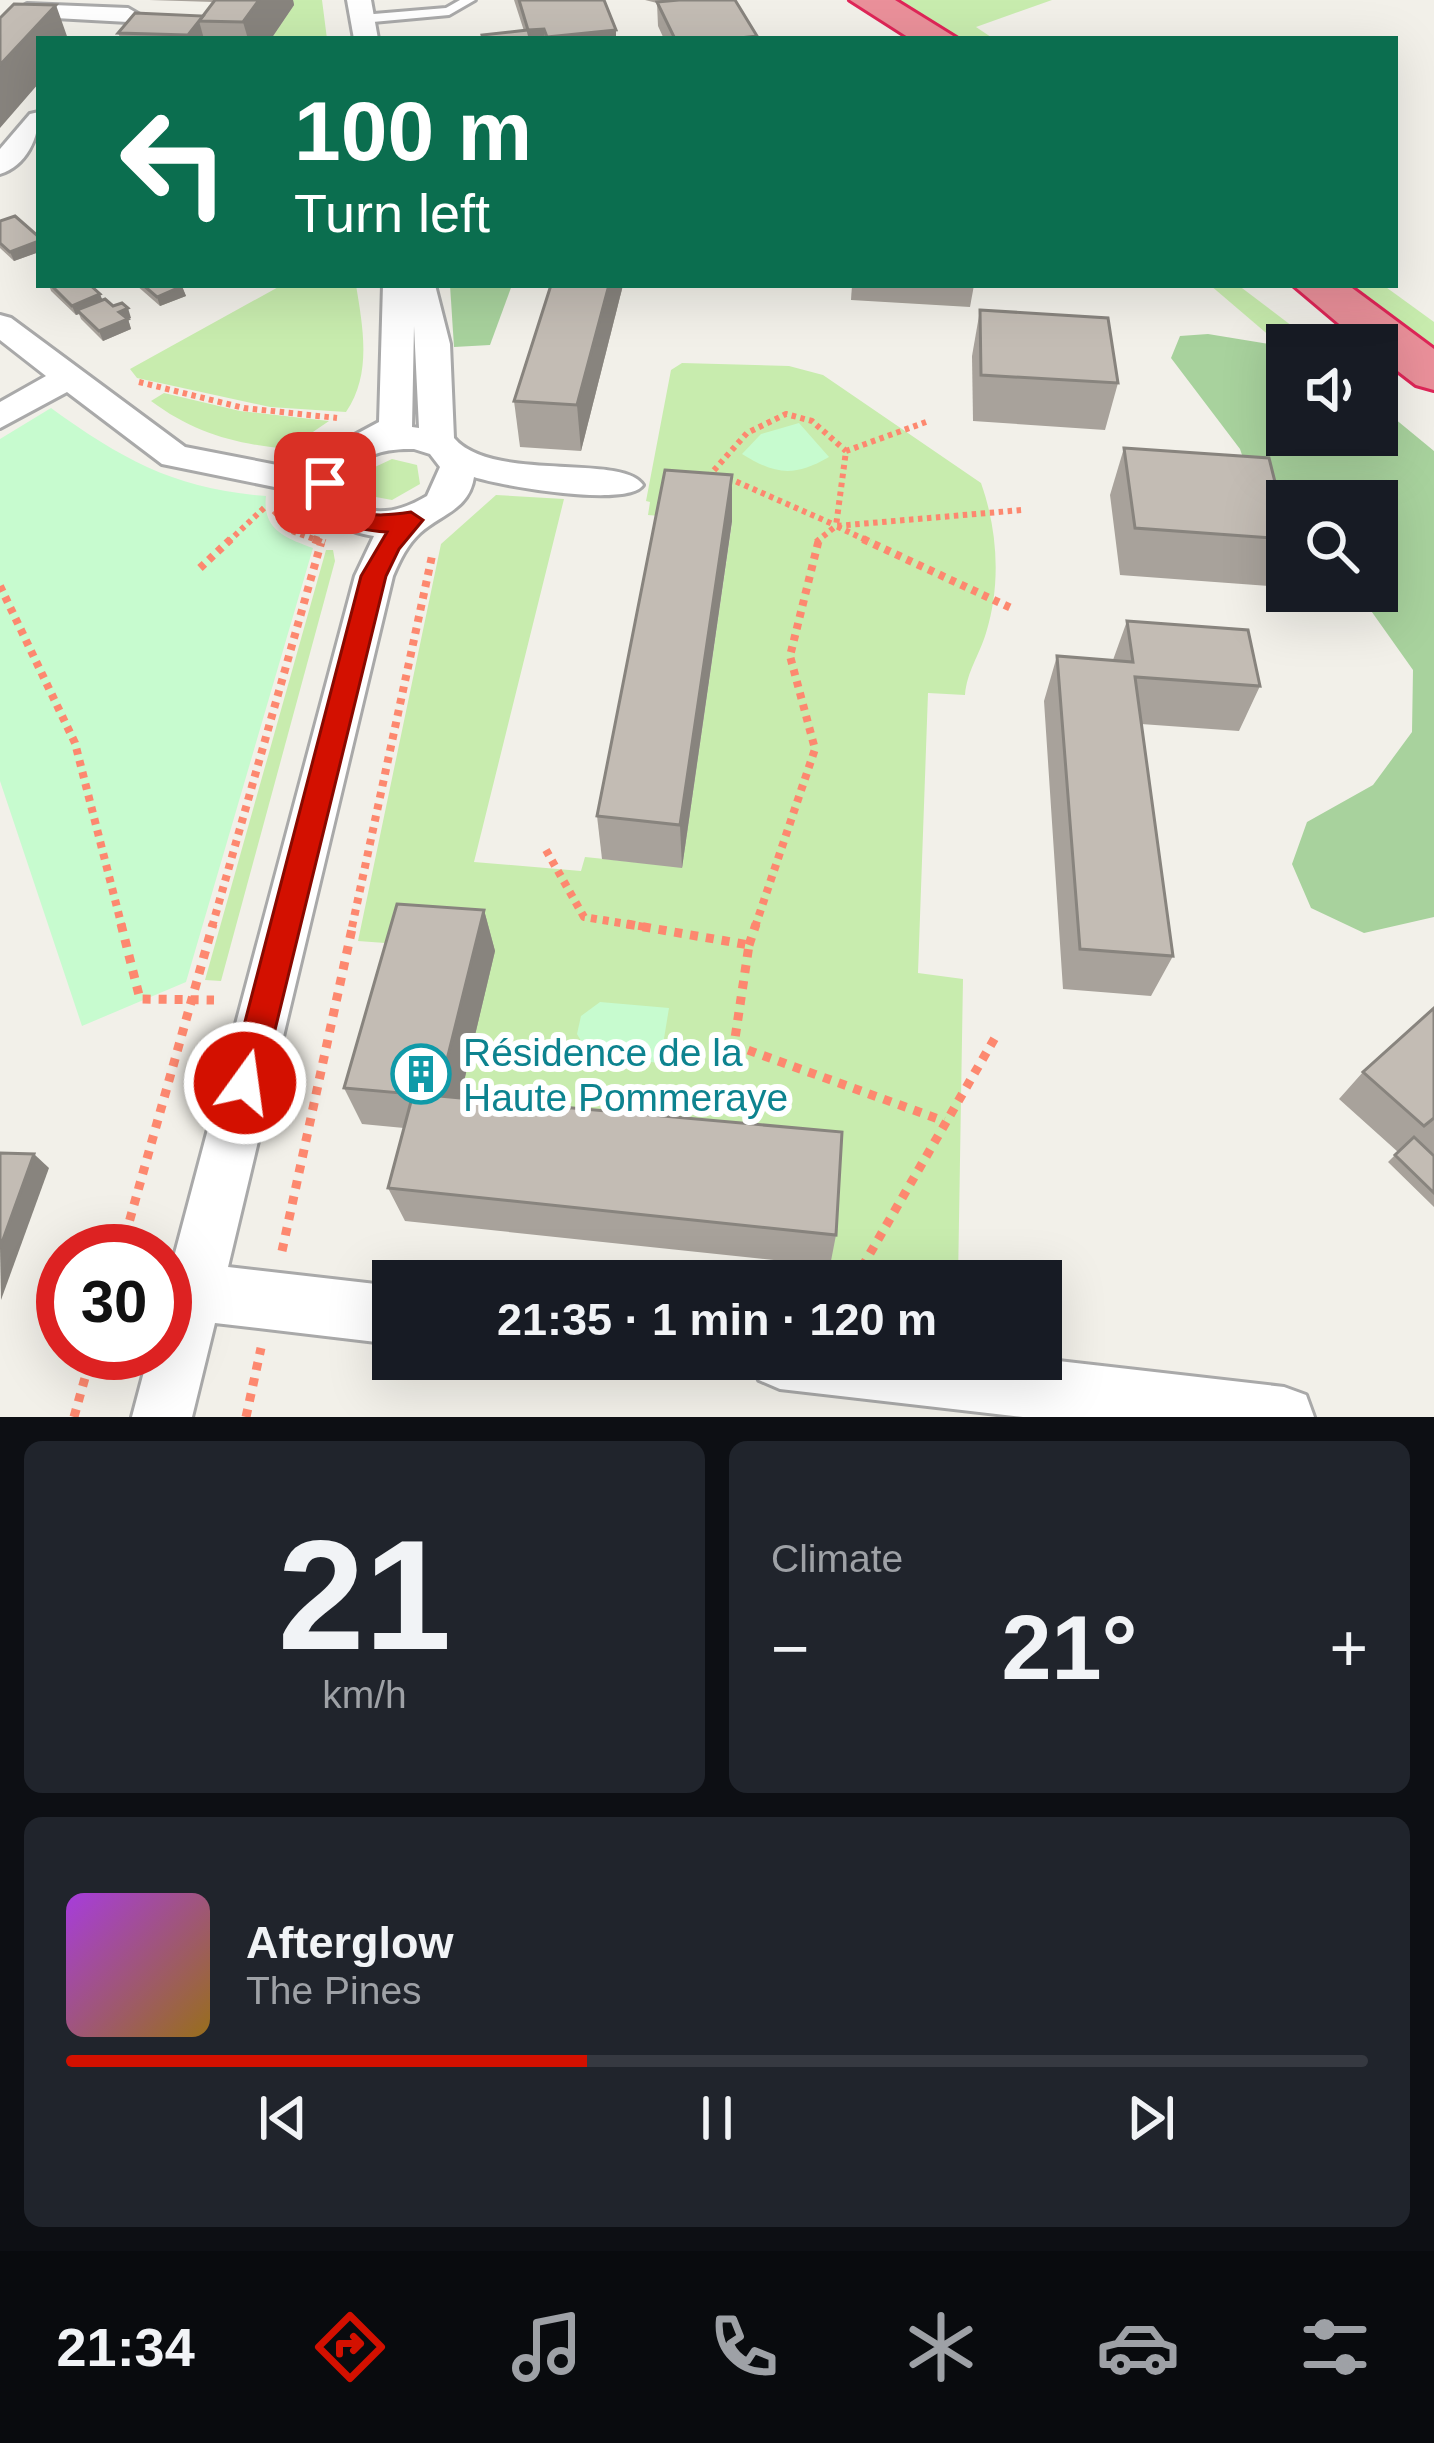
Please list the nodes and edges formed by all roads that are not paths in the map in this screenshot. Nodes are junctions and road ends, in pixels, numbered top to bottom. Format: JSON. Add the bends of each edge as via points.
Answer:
{"nodes":[{"id":1,"x":470,"y":0,"type":"edge"},
{"id":2,"x":829,"y":0,"type":"edge"},
{"id":3,"x":868,"y":0,"type":"edge"},
{"id":4,"x":27,"y":12,"type":"edge"},
{"id":5,"x":362,"y":19,"type":"edge"},
{"id":6,"x":110,"y":36,"type":"edge"},
{"id":7,"x":895,"y":36,"type":"edge"},
{"id":8,"x":934,"y":36,"type":"edge"},
{"id":9,"x":36,"y":124,"type":"edge"},
{"id":10,"x":0,"y":166,"type":"edge"},
{"id":11,"x":398,"y":288,"type":"edge"},
{"id":12,"x":421,"y":288,"type":"edge"},
{"id":13,"x":1274,"y":288,"type":"edge"},
{"id":14,"x":1321,"y":288,"type":"edge"},
{"id":15,"x":1321,"y":324,"type":"edge"},
{"id":16,"x":0,"y":326,"type":"edge"},
{"id":17,"x":1434,"y":374,"type":"edge"},
{"id":18,"x":66,"y":378,"type":"junction"},
{"id":19,"x":1398,"y":385,"type":"edge"},
{"id":20,"x":1434,"y":414,"type":"edge"},
{"id":21,"x":0,"y":417,"type":"edge"},
{"id":22,"x":380,"y":440,"type":"junction"},
{"id":23,"x":446,"y":451,"type":"junction"},
{"id":24,"x":544,"y":479,"type":"junction"},
{"id":25,"x":625,"y":485,"type":"dead end"},
{"id":26,"x":449,"y":497,"type":"junction"},
{"id":27,"x":332,"y":502,"type":"junction"},
{"id":28,"x":423,"y":530,"type":"junction"},
{"id":29,"x":349,"y":668,"type":"junction"},
{"id":30,"x":194,"y":1292,"type":"junction"},
{"id":31,"x":372,"y":1314,"type":"edge"},
{"id":32,"x":969,"y":1380,"type":"edge"},
{"id":33,"x":162,"y":1417,"type":"edge"},
{"id":34,"x":1284,"y":1417,"type":"edge"}],
"edges":[{"from":1,"to":5,"type":"lane","via":[[449,11]]},
{"from":2,"to":7,"type":"highway"},
{"from":3,"to":8,"type":"highway"},
{"from":4,"to":6,"type":"street","via":[[128,15]]},
{"from":9,"to":10,"type":"street"},
{"from":11,"to":22,"type":"street","via":[[398,413]]},
{"from":12,"to":23,"type":"street"},
{"from":13,"to":15,"type":"highway"},
{"from":14,"to":17,"type":"highway"},
{"from":16,"to":18,"type":"street"},
{"from":18,"to":21,"type":"street"},
{"from":18,"to":27,"type":"street","via":[[148,438],[203,466],[303,481]]},
{"from":19,"to":20,"type":"highway"},
{"from":22,"to":23,"type":"street","via":[[410,437]]},
{"from":22,"to":27,"type":"street"},
{"from":23,"to":24,"type":"street","via":[[490,472]]},
{"from":23,"to":26,"type":"street","via":[[459,479]]},
{"from":24,"to":25,"type":"street"},
{"from":24,"to":26,"type":"street"},
{"from":26,"to":28,"type":"street"},
{"from":27,"to":28,"type":"street","via":[[376,524]]},
{"from":27,"to":29,"type":"street","via":[[348,545]]},
{"from":28,"to":29,"type":"street","via":[[376,568]]},
{"from":29,"to":30,"type":"street"},
{"from":30,"to":31,"type":"street"},
{"from":30,"to":33,"type":"street"},
{"from":32,"to":34,"type":"street"}]}
